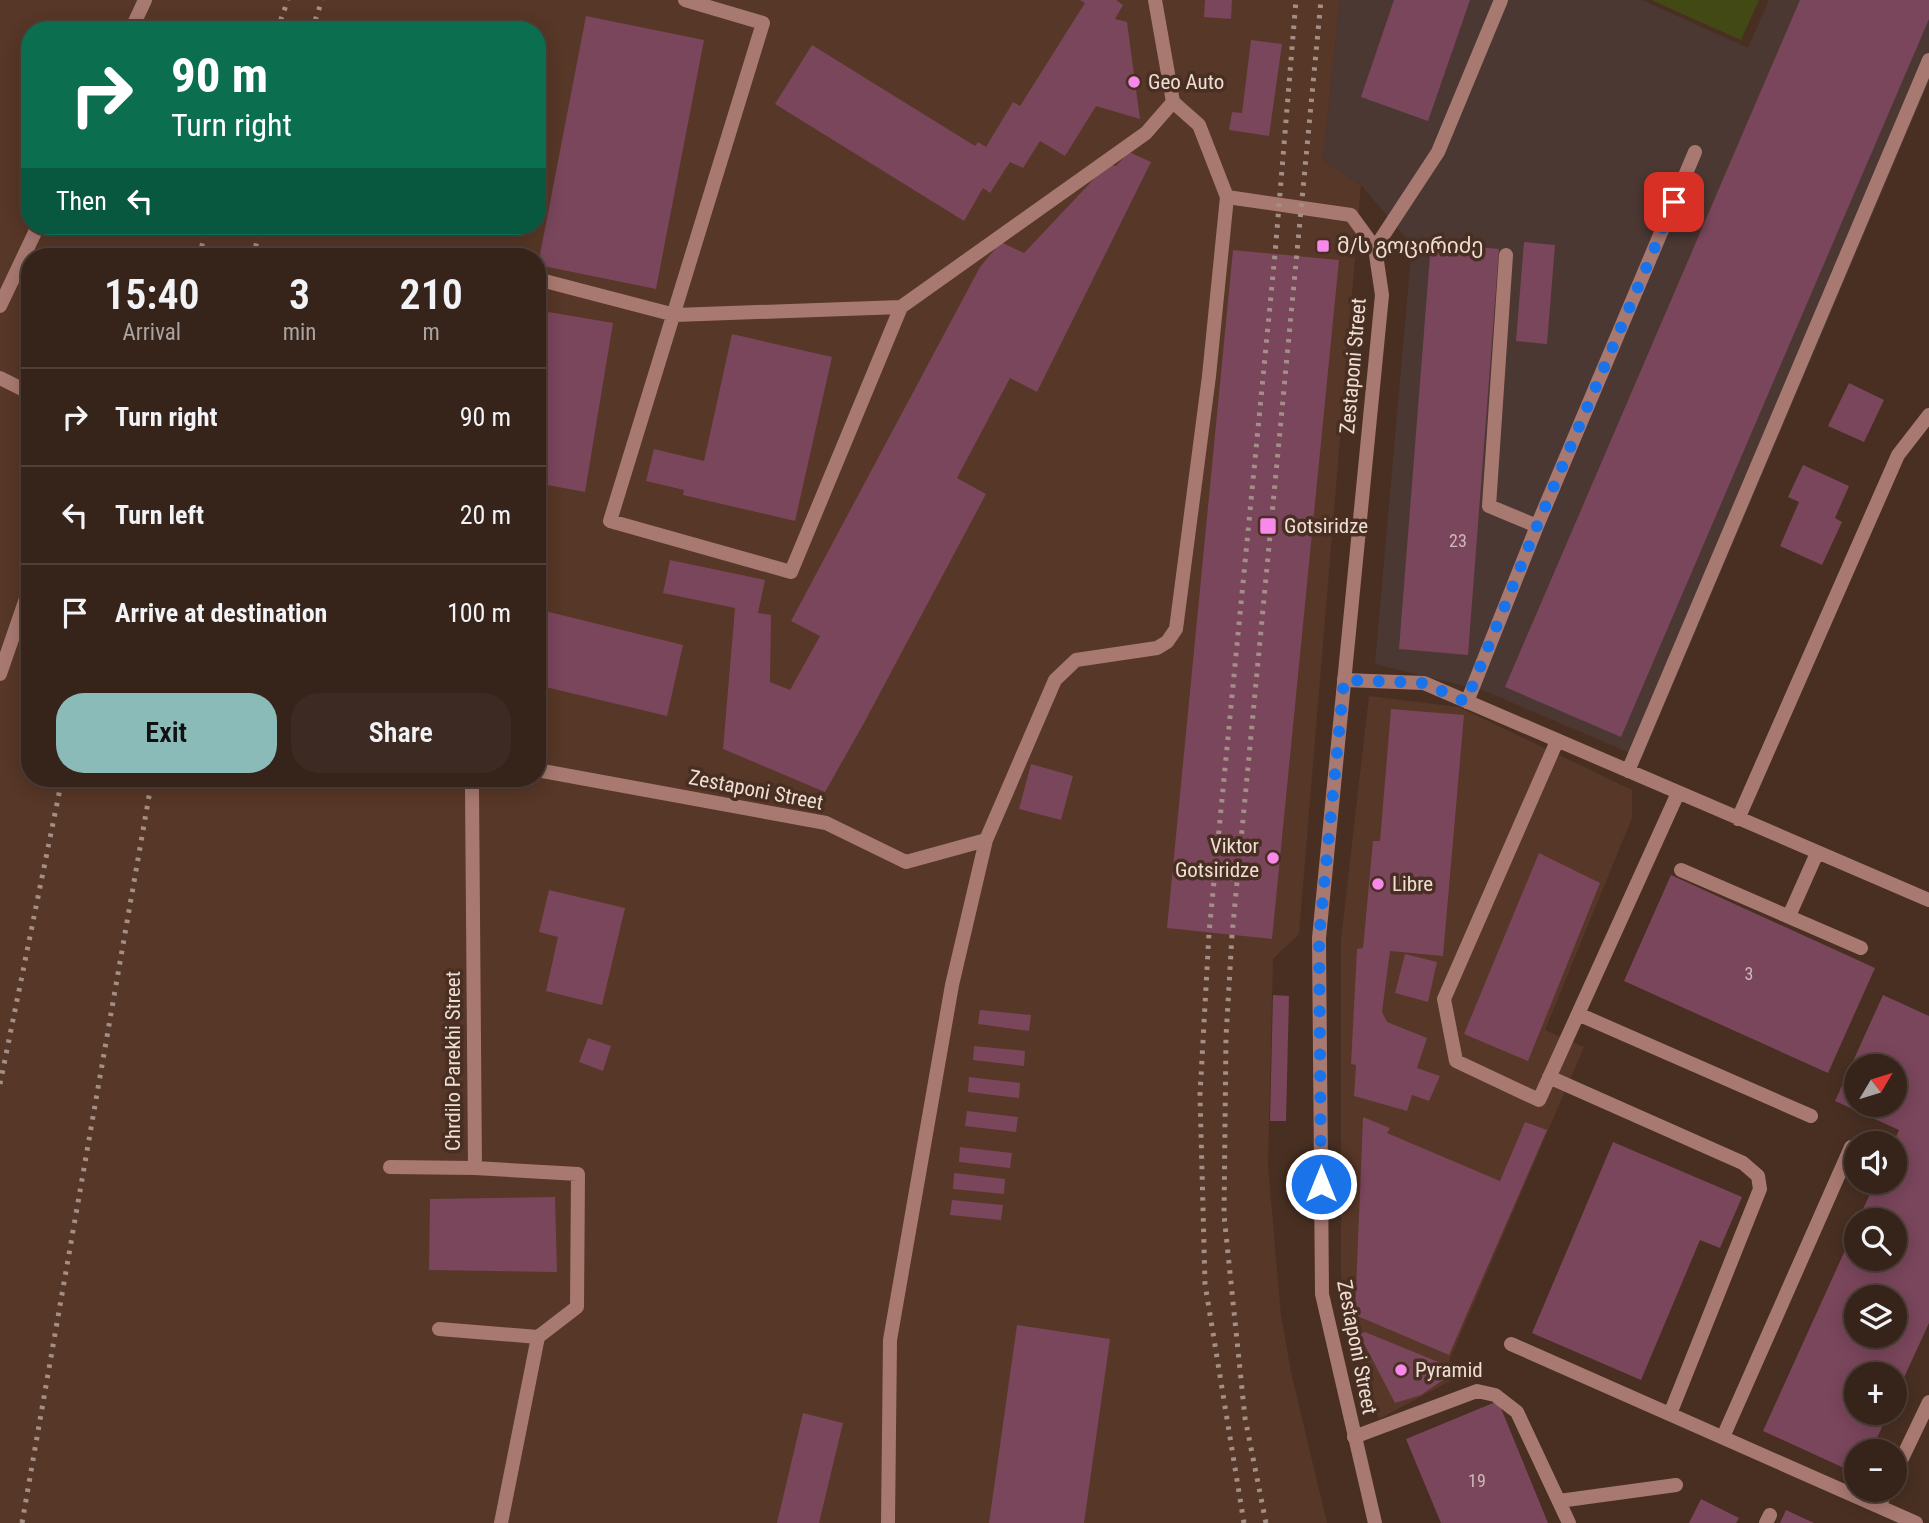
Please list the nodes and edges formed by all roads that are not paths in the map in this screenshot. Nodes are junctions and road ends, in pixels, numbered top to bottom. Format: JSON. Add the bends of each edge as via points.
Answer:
{"nodes":[{"id":1,"x":145,"y":0,"type":"edge"},
{"id":2,"x":685,"y":0,"type":"edge"},
{"id":3,"x":1155,"y":0,"type":"edge"},
{"id":4,"x":1500,"y":0,"type":"edge"},
{"id":5,"x":135,"y":21,"type":"edge"},
{"id":6,"x":1929,"y":61,"type":"edge"},
{"id":7,"x":1173,"y":102,"type":"junction"},
{"id":8,"x":1695,"y":152,"type":"dead end"},
{"id":9,"x":1227,"y":197,"type":"junction"},
{"id":10,"x":1375,"y":248,"type":"junction"},
{"id":11,"x":1506,"y":255,"type":"dead end"},
{"id":12,"x":21,"y":262,"type":"edge"},
{"id":13,"x":546,"y":281,"type":"edge"},
{"id":14,"x":0,"y":306,"type":"edge"},
{"id":15,"x":901,"y":307,"type":"junction"},
{"id":16,"x":675,"y":315,"type":"junction"},
{"id":17,"x":0,"y":378,"type":"edge"},
{"id":18,"x":21,"y":388,"type":"edge"},
{"id":19,"x":1929,"y":415,"type":"edge"},
{"id":20,"x":1537,"y":526,"type":"junction"},
{"id":21,"x":21,"y":613,"type":"edge"},
{"id":22,"x":0,"y":674,"type":"edge"},
{"id":23,"x":1344,"y":680,"type":"junction"},
{"id":24,"x":1466,"y":702,"type":"junction"},
{"id":25,"x":1557,"y":741,"type":"junction"},
{"id":26,"x":1628,"y":771,"type":"junction"},
{"id":27,"x":546,"y":772,"type":"edge"},
{"id":28,"x":472,"y":787,"type":"edge"},
{"id":29,"x":1678,"y":793,"type":"junction"},
{"id":30,"x":1738,"y":819,"type":"junction"},
{"id":31,"x":985,"y":839,"type":"junction"},
{"id":32,"x":1817,"y":853,"type":"junction"},
{"id":33,"x":1681,"y":870,"type":"dead end"},
{"id":34,"x":1929,"y":900,"type":"edge"},
{"id":35,"x":1789,"y":916,"type":"junction"},
{"id":36,"x":1861,"y":948,"type":"dead end"},
{"id":37,"x":1578,"y":1014,"type":"junction"},
{"id":38,"x":1549,"y":1077,"type":"junction"},
{"id":39,"x":1811,"y":1116,"type":"dead end"},
{"id":40,"x":1844,"y":1163,"type":"edge"},
{"id":41,"x":390,"y":1167,"type":"dead end"},
{"id":42,"x":475,"y":1168,"type":"junction"},
{"id":43,"x":439,"y":1329,"type":"dead end"},
{"id":44,"x":538,"y":1337,"type":"junction"},
{"id":45,"x":1511,"y":1344,"type":"dead end"},
{"id":46,"x":1929,"y":1402,"type":"edge"},
{"id":47,"x":1670,"y":1413,"type":"junction"},
{"id":48,"x":1354,"y":1437,"type":"junction"},
{"id":49,"x":1723,"y":1437,"type":"junction"},
{"id":50,"x":1907,"y":1448,"type":"edge"},
{"id":51,"x":1676,"y":1485,"type":"dead end"},
{"id":52,"x":1559,"y":1501,"type":"junction"},
{"id":53,"x":1882,"y":1502,"type":"edge"},
{"id":54,"x":1880,"y":1505,"type":"junction"},
{"id":55,"x":502,"y":1523,"type":"edge"},
{"id":56,"x":888,"y":1523,"type":"edge"},
{"id":57,"x":1375,"y":1523,"type":"edge"},
{"id":58,"x":1570,"y":1523,"type":"edge"},
{"id":59,"x":1916,"y":1523,"type":"edge"}],
"edges":[{"from":1,"to":5,"type":"street"},
{"from":2,"to":16,"type":"street","via":[[764,23]]},
{"from":3,"to":7,"type":"street"},
{"from":4,"to":10,"type":"street","via":[[1438,152]]},
{"from":6,"to":26,"type":"street"},
{"from":7,"to":9,"type":"street","via":[[1199,125]]},
{"from":7,"to":15,"type":"street","via":[[1146,134]]},
{"from":8,"to":20,"type":"street"},
{"from":9,"to":10,"type":"street","name":"Zestaponi Street","via":[[1351,215]]},
{"from":9,"to":31,"type":"street","via":[[1176,629],[1157,648],[1076,660],[1055,680]]},
{"from":10,"to":23,"type":"street","name":"Zestaponi Street","via":[[1382,295]]},
{"from":11,"to":20,"type":"street","via":[[1489,506]]},
{"from":12,"to":14,"type":"street"},
{"from":13,"to":16,"type":"street"},
{"from":15,"to":16,"type":"street"},
{"from":15,"to":16,"type":"street","via":[[791,572],[610,521]]},
{"from":17,"to":18,"type":"street"},
{"from":19,"to":30,"type":"street","via":[[1898,455]]},
{"from":20,"to":24,"type":"street"},
{"from":21,"to":22,"type":"street"},
{"from":23,"to":24,"type":"street","via":[[1424,683]]},
{"from":23,"to":48,"type":"street","name":"Zestaponi Street","via":[[1319,938],[1322,1294]]},
{"from":24,"to":25,"type":"street"},
{"from":25,"to":26,"type":"street"},
{"from":25,"to":38,"type":"street","via":[[1444,999],[1456,1061],[1539,1100]]},
{"from":26,"to":29,"type":"street"},
{"from":27,"to":31,"type":"street","name":"Zestaponi Street","via":[[826,823],[905,862]]},
{"from":28,"to":42,"type":"street","name":"Chrdilo Parekhi Street"},
{"from":29,"to":30,"type":"street"},
{"from":29,"to":37,"type":"street"},
{"from":30,"to":32,"type":"street"},
{"from":31,"to":56,"type":"street","via":[[952,985],[890,1340]]},
{"from":32,"to":34,"type":"street"},
{"from":32,"to":35,"type":"street"},
{"from":33,"to":35,"type":"street"},
{"from":35,"to":36,"type":"street"},
{"from":37,"to":38,"type":"street"},
{"from":37,"to":39,"type":"street"},
{"from":38,"to":47,"type":"street","via":[[1743,1163],[1758,1177],[1760,1189]]},
{"from":40,"to":49,"type":"street"},
{"from":41,"to":42,"type":"street"},
{"from":42,"to":44,"type":"street","name":"Chrdilo Parekhi Street","via":[[578,1174],[577,1307]]},
{"from":43,"to":44,"type":"street"},
{"from":44,"to":55,"type":"street"},
{"from":45,"to":47,"type":"street"},
{"from":46,"to":50,"type":"street"},
{"from":47,"to":49,"type":"street"},
{"from":48,"to":52,"type":"street","via":[[1477,1391],[1495,1395],[1517,1412]]},
{"from":48,"to":57,"type":"street","name":"Zestaponi Street"},
{"from":49,"to":54,"type":"street"},
{"from":51,"to":52,"type":"street"},
{"from":52,"to":58,"type":"street"},
{"from":53,"to":54,"type":"street"},
{"from":54,"to":59,"type":"street"}]}
